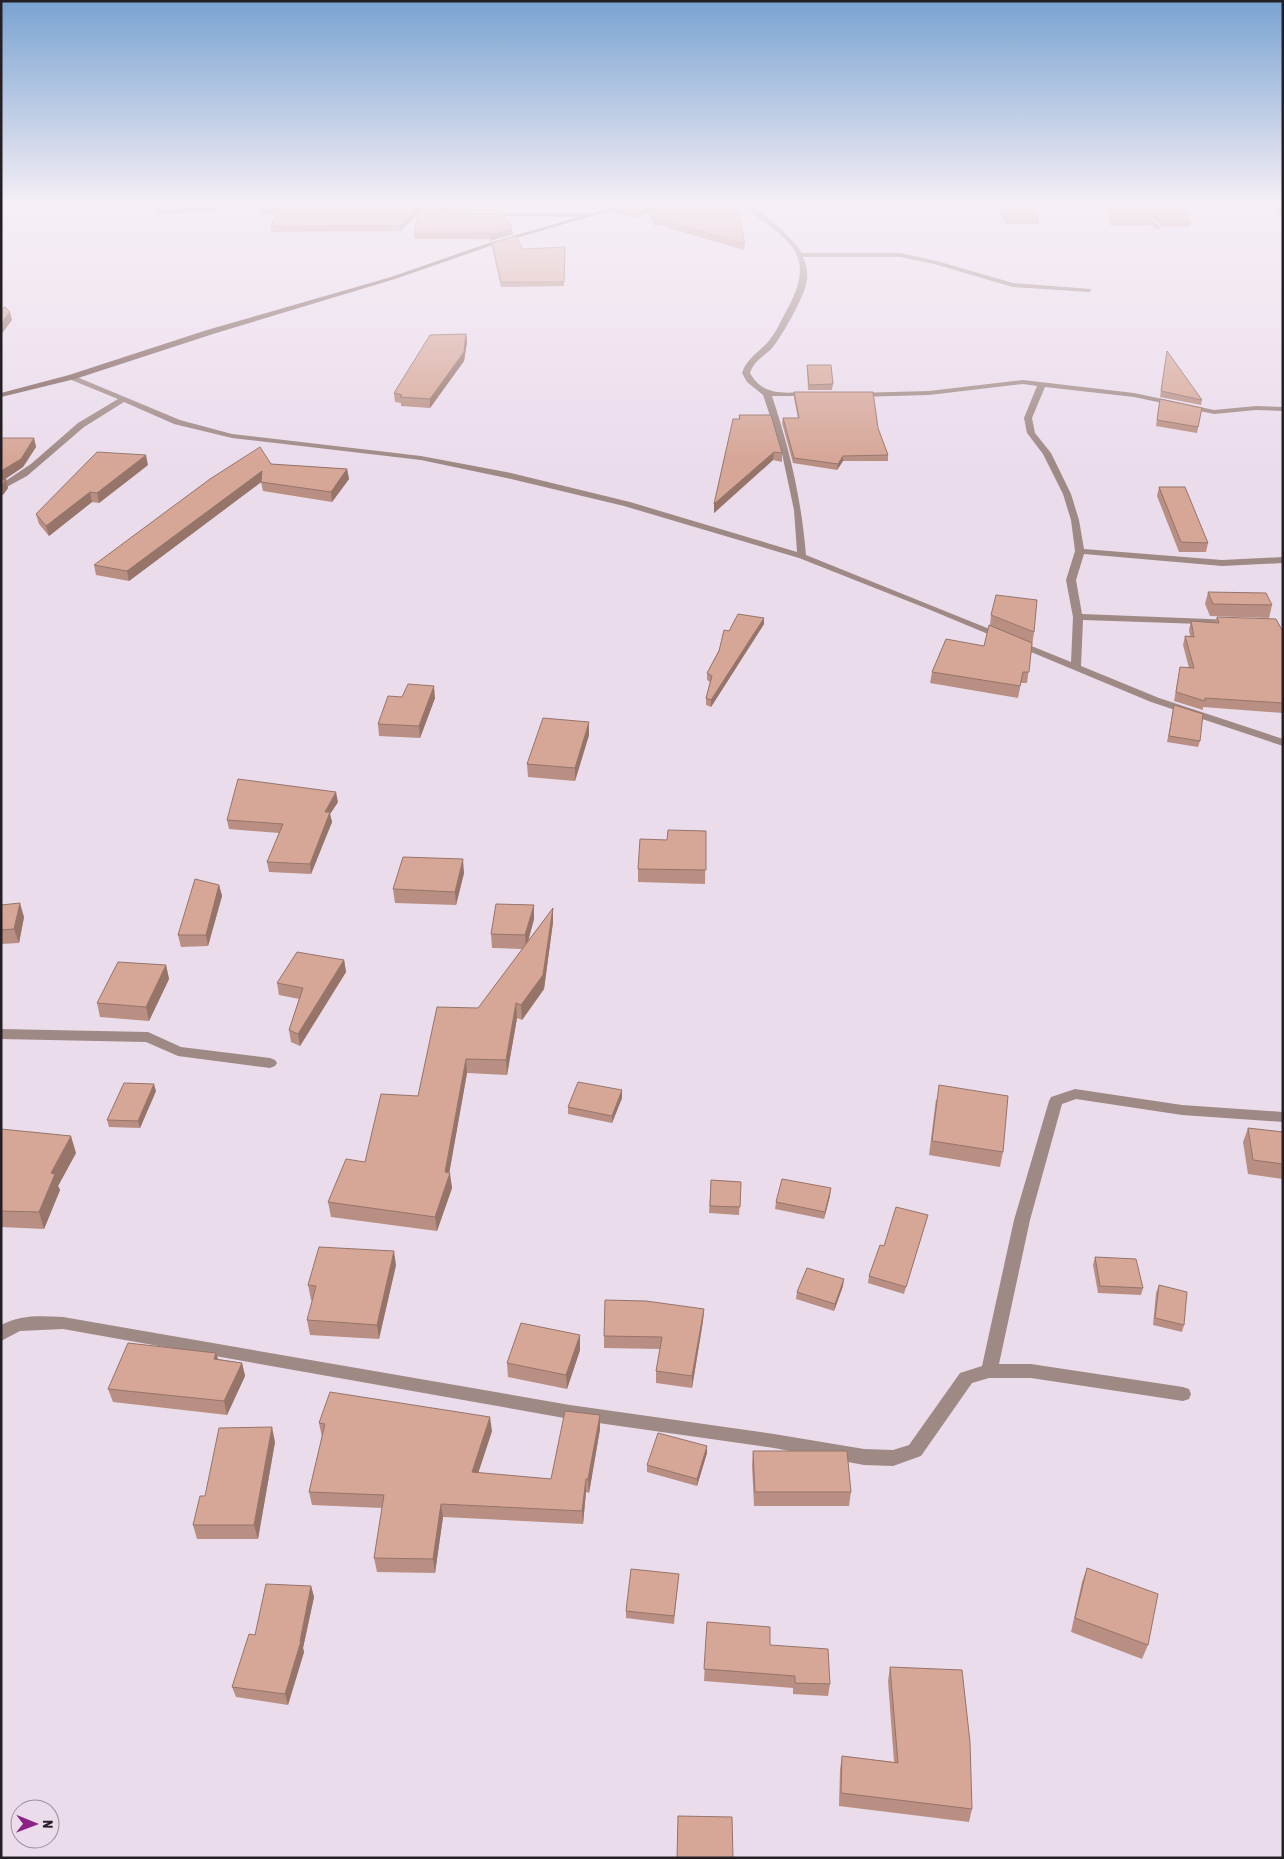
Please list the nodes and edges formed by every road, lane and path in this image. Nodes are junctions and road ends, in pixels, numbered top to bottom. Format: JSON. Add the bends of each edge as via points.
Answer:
{"nodes":[{"id":1,"x":350,"y":290,"type":"edge"},
{"id":2,"x":801,"y":290,"type":"edge"},
{"id":3,"x":1085,"y":290,"type":"edge"},
{"id":4,"x":1089,"y":290,"type":"dead end"},
{"id":5,"x":72,"y":377,"type":"junction"},
{"id":6,"x":1042,"y":384,"type":"junction"},
{"id":7,"x":768,"y":394,"type":"junction"},
{"id":8,"x":815,"y":394,"type":"edge"},
{"id":9,"x":1,"y":395,"type":"edge"},
{"id":10,"x":853,"y":395,"type":"edge"},
{"id":11,"x":124,"y":399,"type":"junction"},
{"id":12,"x":1283,"y":409,"type":"edge"},
{"id":13,"x":1,"y":488,"type":"edge"},
{"id":14,"x":1080,"y":552,"type":"junction"},
{"id":15,"x":802,"y":556,"type":"junction"},
{"id":16,"x":1283,"y":560,"type":"edge"},
{"id":17,"x":1078,"y":617,"type":"junction"},
{"id":18,"x":1237,"y":622,"type":"edge"},
{"id":19,"x":1076,"y":667,"type":"junction"},
{"id":20,"x":1283,"y":743,"type":"edge"},
{"id":21,"x":1,"y":1034,"type":"edge"},
{"id":22,"x":270,"y":1063,"type":"dead end"},
{"id":23,"x":1283,"y":1117,"type":"edge"},
{"id":24,"x":1,"y":1335,"type":"edge"},
{"id":25,"x":989,"y":1371,"type":"junction"},
{"id":26,"x":1183,"y":1394,"type":"dead end"}],
"edges":[{"from":1,"to":5,"type":"street"},
{"from":2,"to":7,"type":"street","via":[[770,346],[747,367],[750,380]]},
{"from":3,"to":4,"type":"street"},
{"from":5,"to":9,"type":"street"},
{"from":5,"to":11,"type":"street"},
{"from":6,"to":10,"type":"street","via":[[1023,382],[929,393]]},
{"from":6,"to":12,"type":"street","via":[[1134,396],[1214,412]]},
{"from":6,"to":14,"type":"street","via":[[1028,418],[1031,433],[1047,453],[1066,494],[1075,520]]},
{"from":7,"to":8,"type":"street"},
{"from":7,"to":15,"type":"street","via":[[785,449],[798,510]]},
{"from":11,"to":13,"type":"street","via":[[99,412],[27,474]]},
{"from":11,"to":15,"type":"street","via":[[200,429],[290,444],[421,458],[473,468],[627,504]]},
{"from":14,"to":16,"type":"street","via":[[1222,563]]},
{"from":14,"to":17,"type":"street","via":[[1071,580]]},
{"from":15,"to":19,"type":"street"},
{"from":17,"to":18,"type":"street"},
{"from":17,"to":19,"type":"street"},
{"from":19,"to":20,"type":"street","via":[[1155,700]]},
{"from":21,"to":22,"type":"street","via":[[148,1037],[178,1051]]},
{"from":23,"to":25,"type":"street","via":[[1182,1110],[1075,1094],[1056,1101],[1022,1220]]},
{"from":24,"to":25,"type":"street","via":[[25,1323],[63,1323],[570,1412],[864,1457],[893,1458],[915,1450],[966,1378]]},
{"from":25,"to":26,"type":"street","via":[[1031,1372]]}]}
